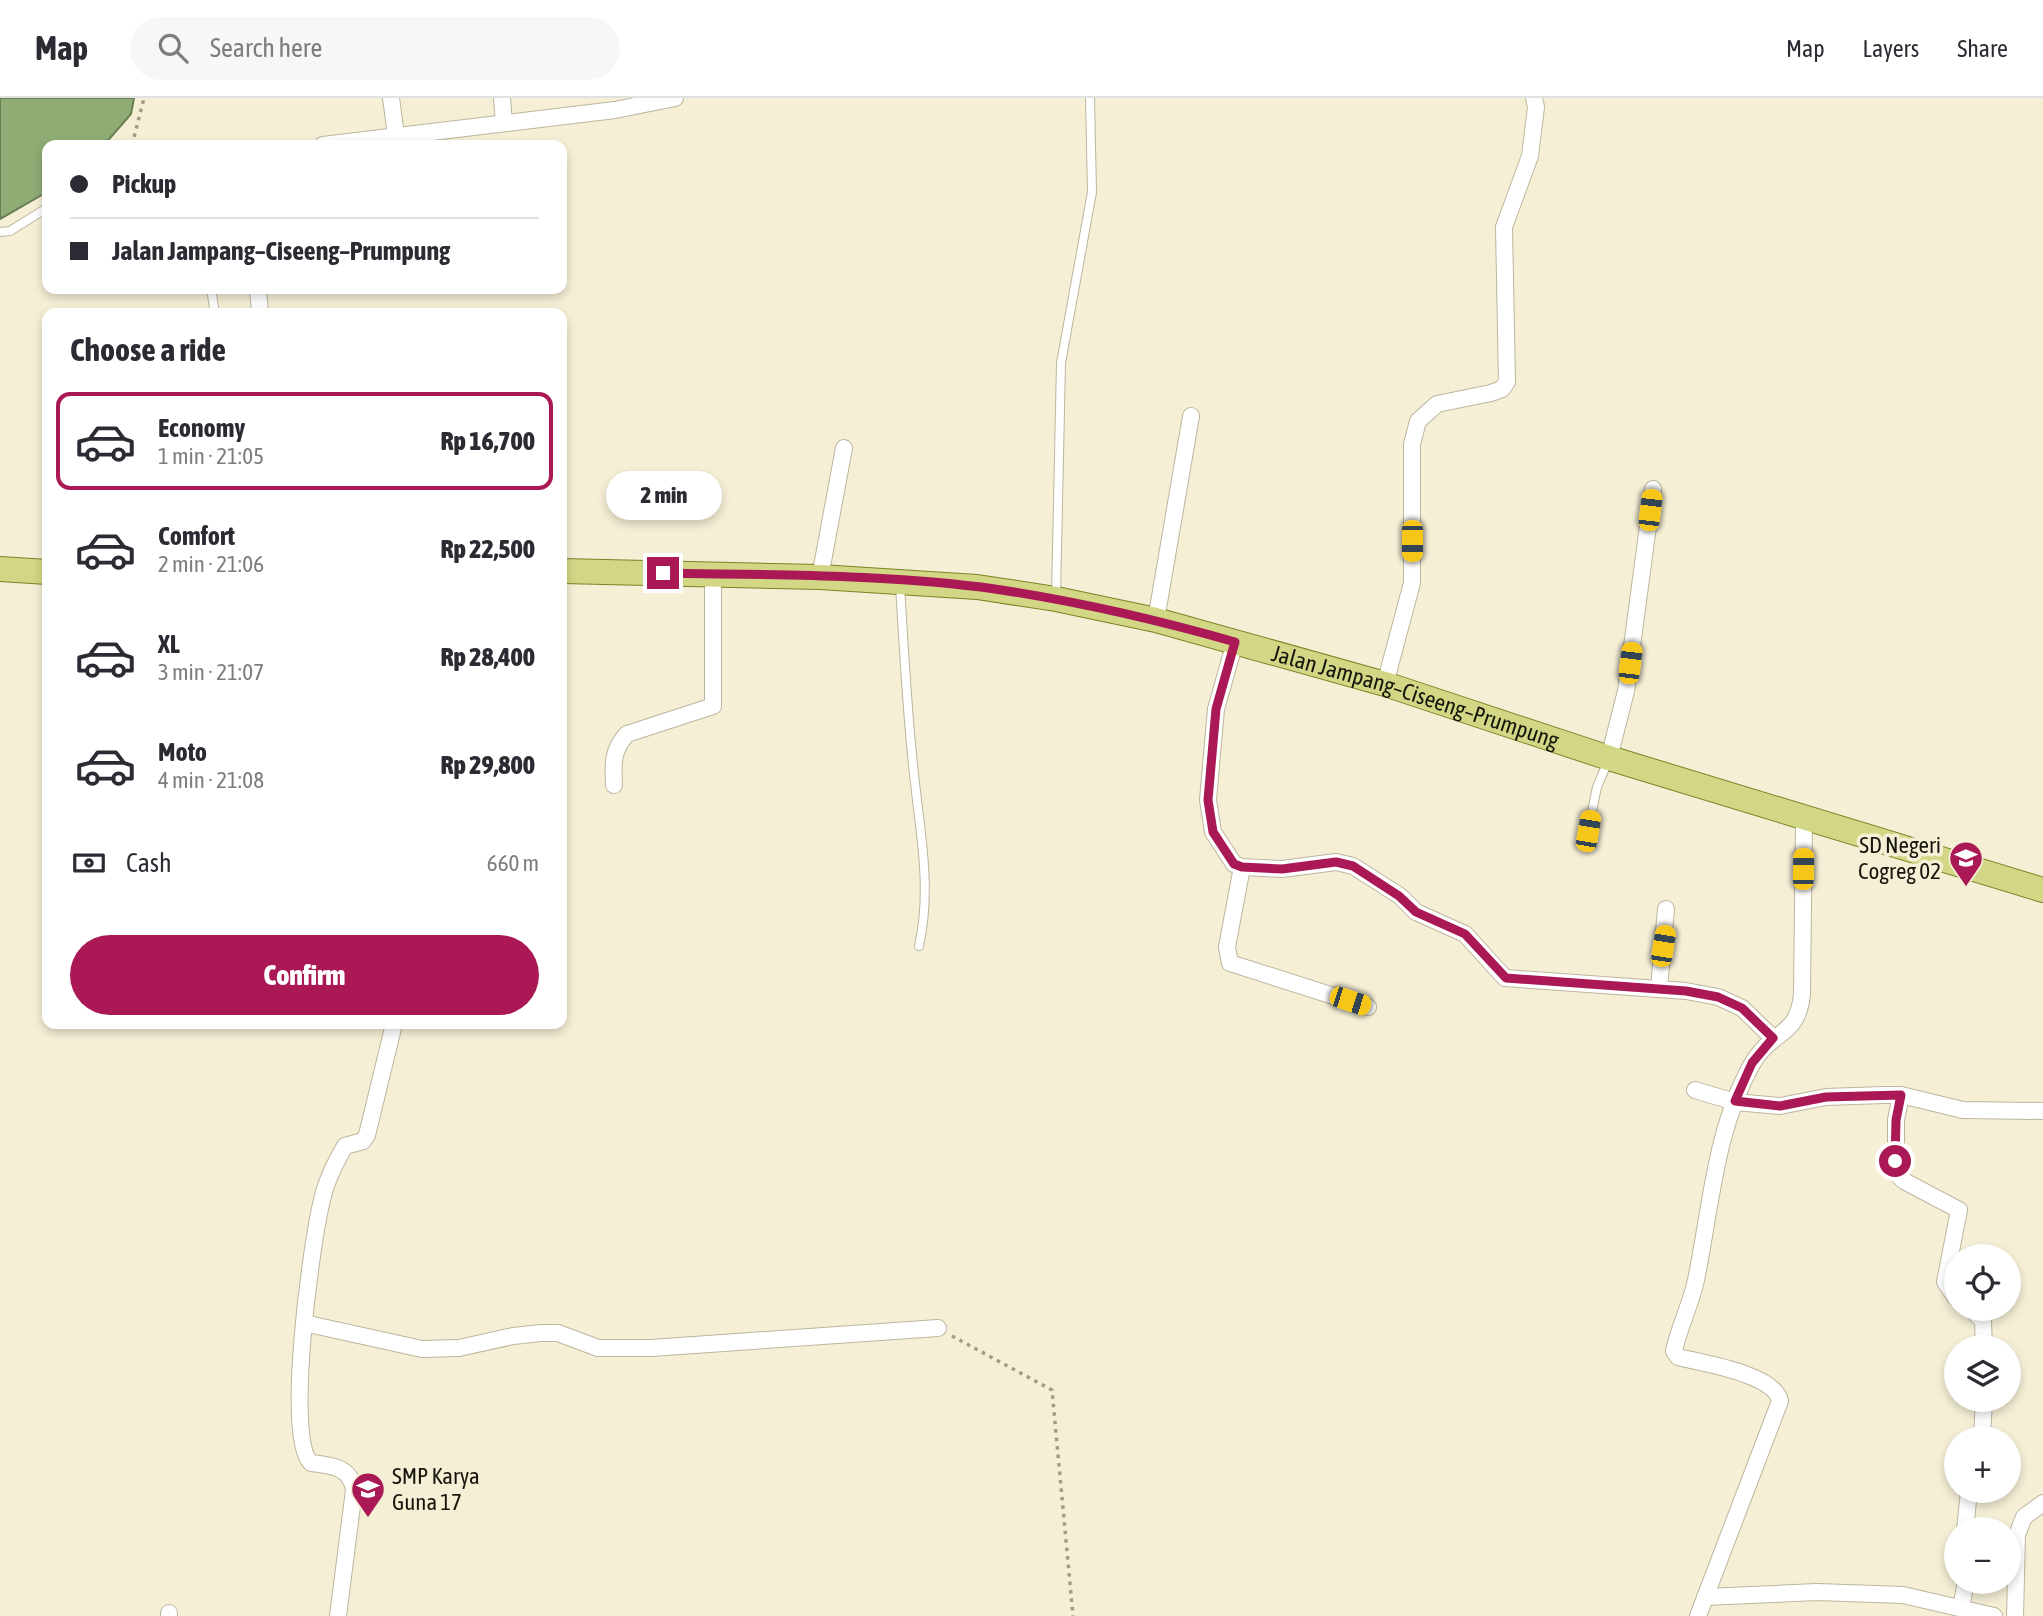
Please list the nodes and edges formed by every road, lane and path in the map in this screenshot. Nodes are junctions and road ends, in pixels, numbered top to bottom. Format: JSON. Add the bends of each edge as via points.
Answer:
{"nodes":[{"id":1,"x":144,"y":98,"type":"edge"},
{"id":2,"x":391,"y":98,"type":"edge"},
{"id":3,"x":502,"y":98,"type":"edge"},
{"id":4,"x":675,"y":98,"type":"edge"},
{"id":5,"x":1090,"y":98,"type":"edge"},
{"id":6,"x":1534,"y":98,"type":"edge"},
{"id":7,"x":614,"y":104,"type":"edge"},
{"id":8,"x":504,"y":124,"type":"junction"},
{"id":9,"x":396,"y":135,"type":"junction"},
{"id":10,"x":133,"y":140,"type":"edge"},
{"id":11,"x":360,"y":140,"type":"edge"},
{"id":12,"x":42,"y":211,"type":"edge"},
{"id":13,"x":0,"y":232,"type":"edge"},
{"id":14,"x":1191,"y":416,"type":"dead end"},
{"id":15,"x":844,"y":448,"type":"dead end"},
{"id":16,"x":1653,"y":489,"type":"dead end"},
{"id":17,"x":0,"y":569,"type":"edge"},
{"id":18,"x":567,"y":571,"type":"edge"},
{"id":19,"x":42,"y":572,"type":"edge"},
{"id":20,"x":713,"y":574,"type":"junction"},
{"id":21,"x":820,"y":577,"type":"junction"},
{"id":22,"x":899,"y":582,"type":"junction"},
{"id":23,"x":1056,"y":598,"type":"junction"},
{"id":24,"x":1156,"y":620,"type":"junction"},
{"id":25,"x":1235,"y":642,"type":"junction"},
{"id":26,"x":1385,"y":684,"type":"junction"},
{"id":27,"x":1609,"y":758,"type":"junction"},
{"id":28,"x":614,"y":785,"type":"dead end"},
{"id":29,"x":1804,"y":819,"type":"junction"},
{"id":30,"x":1586,"y":845,"type":"dead end"},
{"id":31,"x":1242,"y":867,"type":"junction"},
{"id":32,"x":2043,"y":890,"type":"edge"},
{"id":33,"x":1666,"y":909,"type":"dead end"},
{"id":34,"x":919,"y":946,"type":"dead end"},
{"id":35,"x":1659,"y":988,"type":"junction"},
{"id":36,"x":1368,"y":1007,"type":"dead end"},
{"id":37,"x":393,"y":1029,"type":"edge"},
{"id":38,"x":1773,"y":1038,"type":"junction"},
{"id":39,"x":1695,"y":1090,"type":"dead end"},
{"id":40,"x":1901,"y":1095,"type":"junction"},
{"id":41,"x":1735,"y":1101,"type":"junction"},
{"id":42,"x":2043,"y":1111,"type":"edge"},
{"id":43,"x":1952,"y":1244,"type":"edge"},
{"id":44,"x":304,"y":1323,"type":"junction"},
{"id":45,"x":938,"y":1328,"type":"joint"},
{"id":46,"x":2043,"y":1503,"type":"edge"},
{"id":47,"x":1964,"y":1594,"type":"edge"},
{"id":48,"x":1705,"y":1597,"type":"junction"},
{"id":49,"x":1961,"y":1608,"type":"junction"},
{"id":50,"x":338,"y":1616,"type":"edge"},
{"id":51,"x":1073,"y":1616,"type":"edge"},
{"id":52,"x":1698,"y":1616,"type":"edge"},
{"id":53,"x":1994,"y":1616,"type":"edge"},
{"id":54,"x":2015,"y":1616,"type":"edge"}],
"edges":[{"from":1,"to":10,"type":"path"},
{"from":2,"to":9,"type":"street"},
{"from":3,"to":8,"type":"street"},
{"from":4,"to":7,"type":"street"},
{"from":5,"to":23,"type":"lane","via":[[1092,192],[1061,363]]},
{"from":6,"to":26,"type":"street","via":[[1530,156],[1504,227],[1507,382],[1491,393],[1437,404],[1418,421],[1412,444],[1412,583]]},
{"from":7,"to":8,"type":"street"},
{"from":8,"to":9,"type":"street"},
{"from":9,"to":11,"type":"street"},
{"from":12,"to":13,"type":"lane","via":[[10,231]]},
{"from":14,"to":24,"type":"street"},
{"from":15,"to":21,"type":"street"},
{"from":16,"to":27,"type":"street","via":[[1626,691]]},
{"from":17,"to":19,"type":"main road"},
{"from":18,"to":20,"type":"main road","name":"Jalan Jampang–Ciseeng–Prumpung"},
{"from":20,"to":21,"type":"main road","name":"Jalan Jampang–Ciseeng–Prumpung"},
{"from":20,"to":28,"type":"street","via":[[713,706],[627,734],[617,744]]},
{"from":21,"to":22,"type":"main road","name":"Jalan Jampang–Ciseeng–Prumpung"},
{"from":22,"to":23,"type":"main road","name":"Jalan Jampang–Ciseeng–Prumpung"},
{"from":22,"to":34,"type":"lane","via":[[925,866]]},
{"from":23,"to":24,"type":"main road","name":"Jalan Jampang–Ciseeng–Prumpung"},
{"from":24,"to":25,"type":"main road","name":"Jalan Jampang–Ciseeng–Prumpung"},
{"from":25,"to":26,"type":"main road","name":"Jalan Jampang–Ciseeng–Prumpung"},
{"from":25,"to":31,"type":"street","via":[[1216,709],[1208,800],[1213,832],[1234,864]]},
{"from":26,"to":27,"type":"main road","name":"Jalan Jampang–Ciseeng–Prumpung"},
{"from":27,"to":29,"type":"main road","name":"Jalan Jampang–Ciseeng–Prumpung"},
{"from":27,"to":30,"type":"lane","via":[[1597,787]]},
{"from":29,"to":32,"type":"main road","name":"Jalan Jampang–Ciseeng–Prumpung"},
{"from":29,"to":38,"type":"street","via":[[1801,1006],[1794,1023]]},
{"from":31,"to":35,"type":"street","via":[[1282,869],[1336,862],[1353,866],[1416,912],[1465,934],[1506,978]]},
{"from":31,"to":36,"type":"street","via":[[1227,947],[1230,962]]},
{"from":33,"to":35,"type":"street"},
{"from":35,"to":38,"type":"street","via":[[1718,997],[1742,1008]]},
{"from":37,"to":44,"type":"street","via":[[367,1135],[363,1141],[345,1146],[322,1197]]},
{"from":38,"to":41,"type":"street","via":[[1752,1063]]},
{"from":39,"to":41,"type":"street"},
{"from":40,"to":41,"type":"street","via":[[1826,1097],[1780,1106]]},
{"from":40,"to":42,"type":"street","via":[[1963,1110]]},
{"from":40,"to":43,"type":"street","via":[[1895,1173],[1959,1210]]},
{"from":41,"to":48,"type":"street","via":[[1721,1145],[1692,1298],[1674,1351],[1678,1357],[1758,1378],[1771,1385],[1780,1401]]},
{"from":44,"to":45,"type":"street","via":[[422,1349],[459,1348],[541,1333],[558,1333],[598,1348],[629,1348]]},
{"from":44,"to":50,"type":"street","via":[[300,1374],[303,1452],[311,1462],[346,1472],[354,1490]]},
{"from":45,"to":51,"type":"path","via":[[1052,1390]]},
{"from":46,"to":54,"type":"street","via":[[2024,1517],[2017,1535]]},
{"from":47,"to":49,"type":"street"},
{"from":48,"to":49,"type":"street","via":[[1817,1592],[1903,1595]]},
{"from":48,"to":52,"type":"street"},
{"from":49,"to":53,"type":"street"}]}
